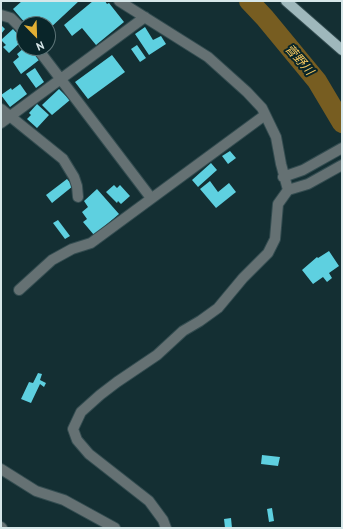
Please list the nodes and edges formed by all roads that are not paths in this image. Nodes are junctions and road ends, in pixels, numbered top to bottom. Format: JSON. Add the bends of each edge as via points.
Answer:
{"nodes":[{"id":1,"x":119,"y":1,"type":"edge"},
{"id":2,"x":286,"y":1,"type":"edge"},
{"id":3,"x":1,"y":15,"type":"edge"},
{"id":4,"x":145,"y":17,"type":"junction"},
{"id":5,"x":16,"y":24,"type":"edge"},
{"id":6,"x":342,"y":50,"type":"edge"},
{"id":7,"x":43,"y":56,"type":"edge"},
{"id":8,"x":60,"y":78,"type":"junction"},
{"id":9,"x":1,"y":109,"type":"edge"},
{"id":10,"x":265,"y":115,"type":"junction"},
{"id":11,"x":9,"y":116,"type":"junction"},
{"id":12,"x":1,"y":123,"type":"edge"},
{"id":13,"x":342,"y":148,"type":"edge"},
{"id":14,"x":342,"y":165,"type":"edge"},
{"id":15,"x":284,"y":177,"type":"junction"},
{"id":16,"x":288,"y":190,"type":"junction"},
{"id":17,"x":78,"y":197,"type":"dead end"},
{"id":18,"x":151,"y":198,"type":"junction"},
{"id":19,"x":19,"y":290,"type":"dead end"},
{"id":20,"x":1,"y":469,"type":"edge"},
{"id":21,"x":115,"y":528,"type":"edge"},
{"id":22,"x":166,"y":528,"type":"edge"}],
"edges":[{"from":1,"to":4,"type":"street"},
{"from":2,"to":6,"type":"main road"},
{"from":3,"to":5,"type":"street"},
{"from":4,"to":8,"type":"street"},
{"from":4,"to":10,"type":"street","via":[[208,57],[247,92]]},
{"from":7,"to":8,"type":"street"},
{"from":8,"to":11,"type":"street"},
{"from":8,"to":18,"type":"street"},
{"from":9,"to":11,"type":"street"},
{"from":10,"to":15,"type":"street","via":[[276,137]]},
{"from":10,"to":18,"type":"street"},
{"from":11,"to":12,"type":"street"},
{"from":11,"to":17,"type":"street","via":[[63,158],[74,177]]},
{"from":13,"to":15,"type":"street","via":[[303,170]]},
{"from":14,"to":16,"type":"street","via":[[308,184]]},
{"from":15,"to":16,"type":"street"},
{"from":16,"to":22,"type":"street","via":[[278,204],[275,239],[268,253],[218,308],[183,331],[157,354],[100,395],[81,412],[73,429],[77,440],[89,454],[149,501]]},
{"from":18,"to":19,"type":"street","via":[[91,243],[72,249],[52,260]]},
{"from":20,"to":21,"type":"street","via":[[36,491],[64,500]]}]}
